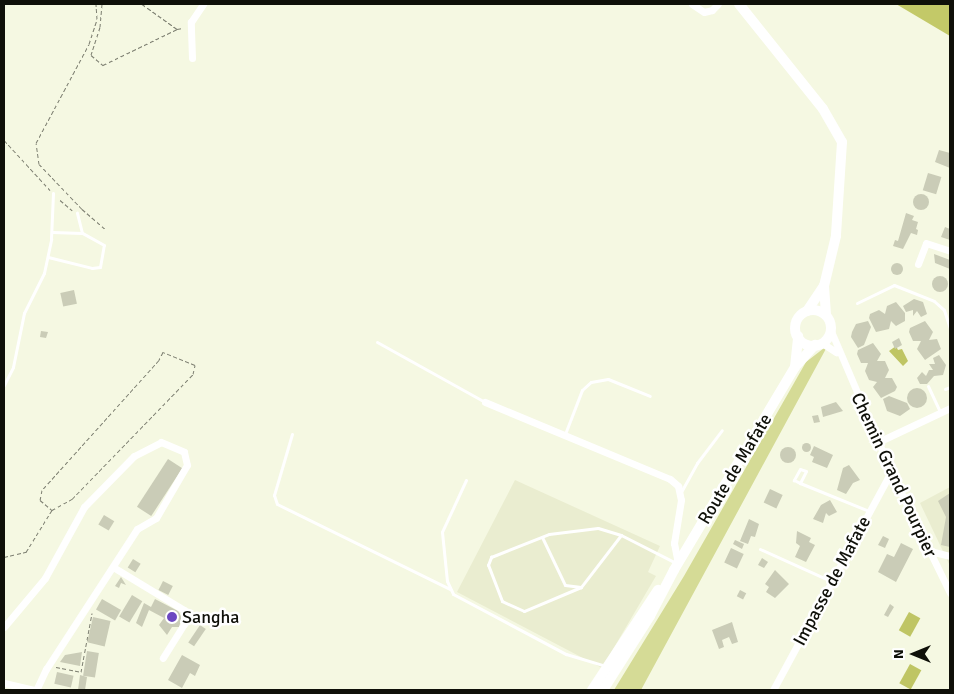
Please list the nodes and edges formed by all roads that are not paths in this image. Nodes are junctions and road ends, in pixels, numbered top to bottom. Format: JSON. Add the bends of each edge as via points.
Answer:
{"nodes":[{"id":1,"x":203,"y":4,"type":"edge"},
{"id":2,"x":692,"y":4,"type":"edge"},
{"id":3,"x":718,"y":4,"type":"edge"},
{"id":4,"x":739,"y":4,"type":"edge"},
{"id":5,"x":192,"y":58,"type":"dead end"},
{"id":6,"x":53,"y":193,"type":"dead end"},
{"id":7,"x":77,"y":213,"type":"dead end"},
{"id":8,"x":52,"y":232,"type":"junction"},
{"id":9,"x":82,"y":233,"type":"junction"},
{"id":10,"x":950,"y":251,"type":"edge"},
{"id":11,"x":48,"y":257,"type":"junction"},
{"id":12,"x":918,"y":264,"type":"dead end"},
{"id":13,"x":824,"y":286,"type":"junction"},
{"id":14,"x":857,"y":303,"type":"dead end"},
{"id":15,"x":807,"y":311,"type":"junction"},
{"id":16,"x":826,"y":315,"type":"junction"},
{"id":17,"x":950,"y":323,"type":"edge"},
{"id":18,"x":950,"y":329,"type":"edge"},
{"id":19,"x":830,"y":331,"type":"junction"},
{"id":20,"x":798,"y":336,"type":"junction"},
{"id":21,"x":377,"y":342,"type":"dead end"},
{"id":22,"x":818,"y":344,"type":"junction"},
{"id":23,"x":839,"y":356,"type":"junction"},
{"id":24,"x":796,"y":367,"type":"junction"},
{"id":25,"x":4,"y":385,"type":"edge"},
{"id":26,"x":928,"y":386,"type":"dead end"},
{"id":27,"x":950,"y":387,"type":"edge"},
{"id":28,"x":945,"y":389,"type":"dead end"},
{"id":29,"x":650,"y":396,"type":"dead end"},
{"id":30,"x":485,"y":402,"type":"joint"},
{"id":31,"x":950,"y":408,"type":"edge"},
{"id":32,"x":941,"y":412,"type":"junction"},
{"id":33,"x":722,"y":430,"type":"dead end"},
{"id":34,"x":292,"y":434,"type":"dead end"},
{"id":35,"x":565,"y":434,"type":"junction"},
{"id":36,"x":878,"y":442,"type":"junction"},
{"id":37,"x":892,"y":472,"type":"junction"},
{"id":38,"x":466,"y":480,"type":"dead end"},
{"id":39,"x":800,"y":483,"type":"junction"},
{"id":40,"x":681,"y":493,"type":"junction"},
{"id":41,"x":869,"y":511,"type":"junction"},
{"id":42,"x":621,"y":535,"type":"junction"},
{"id":43,"x":542,"y":537,"type":"junction"},
{"id":44,"x":760,"y":549,"type":"dead end"},
{"id":45,"x":930,"y":551,"type":"junction"},
{"id":46,"x":950,"y":556,"type":"edge"},
{"id":47,"x":112,"y":566,"type":"junction"},
{"id":48,"x":676,"y":567,"type":"junction"},
{"id":49,"x":832,"y":582,"type":"junction"},
{"id":50,"x":582,"y":587,"type":"junction"},
{"id":51,"x":450,"y":589,"type":"junction"},
{"id":52,"x":950,"y":593,"type":"edge"},
{"id":53,"x":4,"y":627,"type":"edge"},
{"id":54,"x":164,"y":658,"type":"dead end"},
{"id":55,"x":611,"y":669,"type":"junction"},
{"id":56,"x":4,"y":682,"type":"edge"},
{"id":57,"x":36,"y":690,"type":"edge"},
{"id":58,"x":592,"y":690,"type":"edge"},
{"id":59,"x":602,"y":690,"type":"edge"},
{"id":60,"x":773,"y":690,"type":"edge"}],
"edges":[{"from":1,"to":5,"type":"street","via":[[190,28]]},
{"from":2,"to":3,"type":"street","via":[[704,12]]},
{"from":4,"to":13,"type":"main road","via":[[824,109],[842,142],[836,236]]},
{"from":6,"to":8,"type":"lane"},
{"from":7,"to":9,"type":"lane"},
{"from":8,"to":9,"type":"lane"},
{"from":8,"to":11,"type":"lane"},
{"from":9,"to":11,"type":"lane","via":[[104,246],[100,267]]},
{"from":10,"to":12,"type":"street","via":[[926,243]]},
{"from":11,"to":25,"type":"lane","via":[[44,273],[24,313],[13,366]]},
{"from":13,"to":15,"type":"main road"},
{"from":13,"to":16,"type":"main road"},
{"from":14,"to":17,"type":"lane","via":[[894,285],[928,296],[944,310]]},
{"from":15,"to":16,"type":"main road","via":[[817,310]]},
{"from":15,"to":20,"type":"main road","via":[[796,322]]},
{"from":16,"to":19,"type":"main road"},
{"from":17,"to":18,"type":"lane"},
{"from":19,"to":22,"type":"main road"},
{"from":19,"to":23,"type":"street","name":"Chemin Grand Pourpier"},
{"from":20,"to":22,"type":"main road","via":[[805,343]]},
{"from":20,"to":24,"type":"main road","name":"Route de Mafate"},
{"from":21,"to":30,"type":"lane"},
{"from":22,"to":23,"type":"street","name":"Chemin Grand Pourpier"},
{"from":22,"to":24,"type":"main road","name":"Route de Mafate"},
{"from":23,"to":36,"type":"street","name":"Chemin Grand Pourpier"},
{"from":24,"to":48,"type":"main road","name":"Route de Mafate"},
{"from":26,"to":32,"type":"lane"},
{"from":27,"to":28,"type":"lane"},
{"from":29,"to":35,"type":"lane","via":[[608,379],[590,382],[582,390]]},
{"from":30,"to":35,"type":"street"},
{"from":31,"to":32,"type":"street"},
{"from":32,"to":36,"type":"street"},
{"from":33,"to":40,"type":"lane","via":[[697,463]]},
{"from":34,"to":51,"type":"lane","via":[[274,495],[277,504]]},
{"from":35,"to":40,"type":"street","via":[[670,479]]},
{"from":36,"to":37,"type":"street","name":"Chemin Grand Pourpier"},
{"from":37,"to":41,"type":"street","name":"Impasse de Mafate"},
{"from":37,"to":45,"type":"street","name":"Chemin Grand Pourpier"},
{"from":38,"to":51,"type":"lane","via":[[442,532]]},
{"from":39,"to":39,"type":"lane","via":[[794,480],[800,468],[806,471]]},
{"from":39,"to":41,"type":"lane"},
{"from":40,"to":48,"type":"street","via":[[675,526]]},
{"from":41,"to":49,"type":"street","name":"Impasse de Mafate"},
{"from":42,"to":43,"type":"lane","via":[[598,528]]},
{"from":42,"to":48,"type":"lane"},
{"from":42,"to":50,"type":"lane"},
{"from":43,"to":50,"type":"lane","via":[[565,585]]},
{"from":43,"to":50,"type":"lane","via":[[491,557],[488,565],[502,601],[524,611]]},
{"from":44,"to":49,"type":"lane"},
{"from":45,"to":46,"type":"street"},
{"from":45,"to":52,"type":"street","name":"Chemin Grand Pourpier"},
{"from":47,"to":53,"type":"street","via":[[137,529],[156,518],[187,465],[184,452],[171,444],[161,442],[134,456],[84,507],[45,578]]},
{"from":47,"to":54,"type":"street","via":[[184,610],[184,624]]},
{"from":47,"to":57,"type":"street"},
{"from":48,"to":55,"type":"main road","name":"Route de Mafate","via":[[639,615]]},
{"from":49,"to":60,"type":"street","name":"Impasse de Mafate"},
{"from":51,"to":55,"type":"lane","via":[[453,594],[566,654]]},
{"from":55,"to":58,"type":"main road","name":"Route de Mafate"},
{"from":55,"to":59,"type":"main road","name":"Route de Mafate"},
{"from":56,"to":57,"type":"street"}]}
